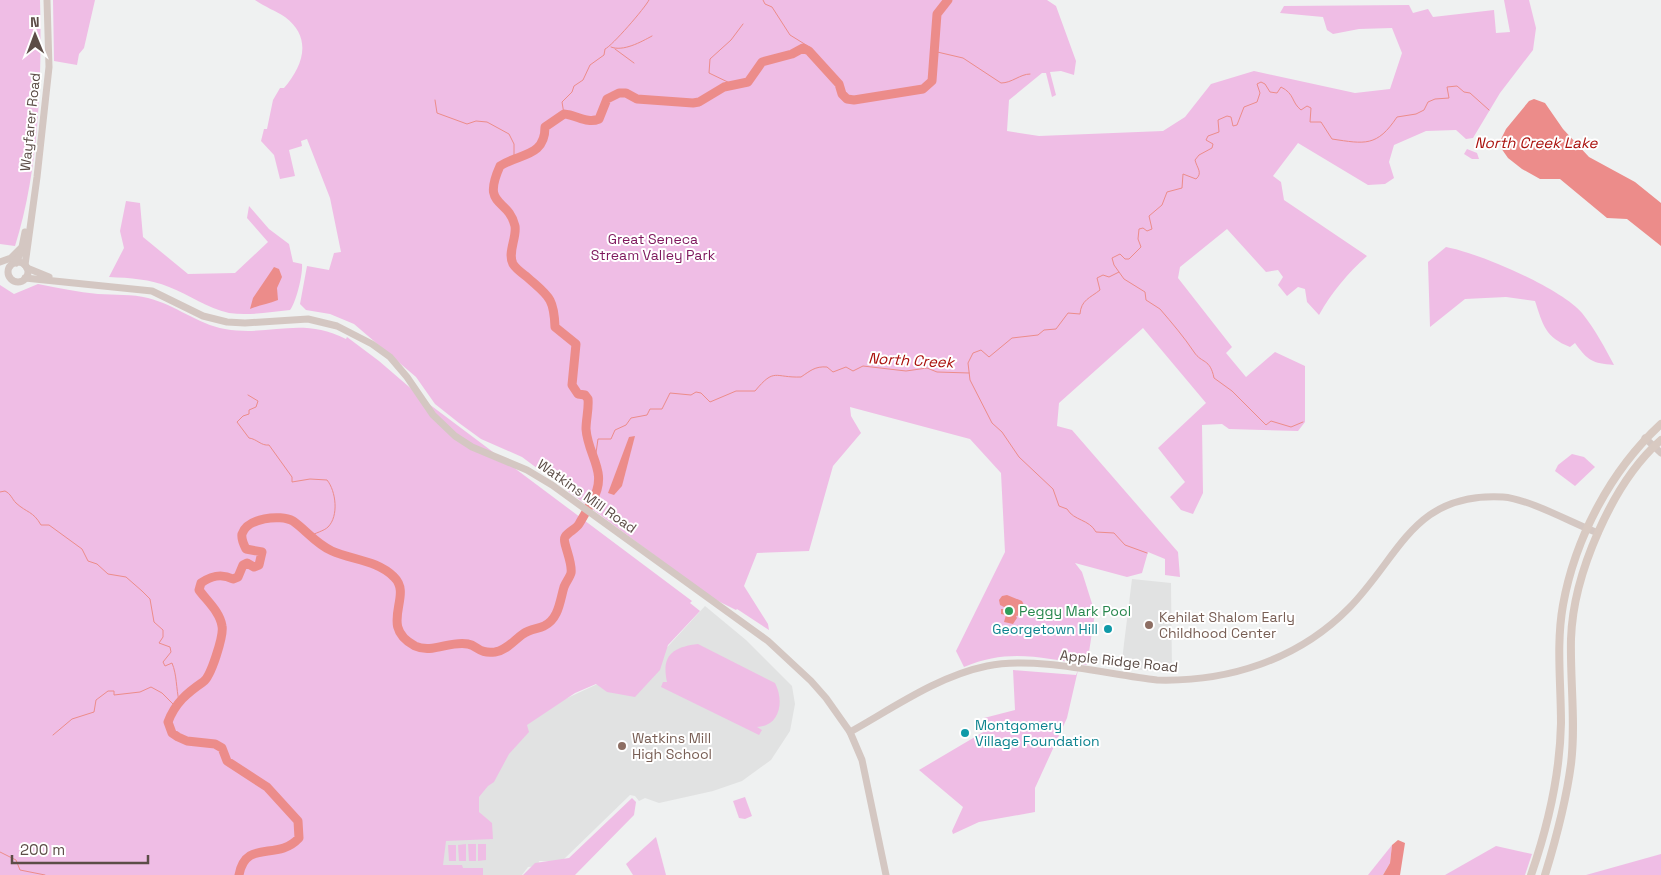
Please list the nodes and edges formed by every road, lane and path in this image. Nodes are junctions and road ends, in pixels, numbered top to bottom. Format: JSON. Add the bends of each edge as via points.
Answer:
{"nodes":[{"id":1,"x":47,"y":0,"type":"edge"},
{"id":2,"x":30,"y":215,"type":"junction"},
{"id":3,"x":21,"y":247,"type":"junction"},
{"id":4,"x":0,"y":264,"type":"edge"},
{"id":5,"x":13,"y":264,"type":"junction"},
{"id":6,"x":26,"y":266,"type":"junction"},
{"id":7,"x":0,"y":270,"type":"edge"},
{"id":8,"x":9,"y":276,"type":"junction"},
{"id":9,"x":25,"y":278,"type":"junction"},
{"id":10,"x":61,"y":282,"type":"junction"},
{"id":11,"x":1661,"y":424,"type":"edge"},
{"id":12,"x":1645,"y":438,"type":"junction"},
{"id":13,"x":1661,"y":440,"type":"edge"},
{"id":14,"x":1654,"y":446,"type":"junction"},
{"id":15,"x":1661,"y":454,"type":"edge"},
{"id":16,"x":1588,"y":529,"type":"junction"},
{"id":17,"x":1598,"y":533,"type":"junction"},
{"id":18,"x":850,"y":732,"type":"junction"},
{"id":19,"x":886,"y":875,"type":"edge"},
{"id":20,"x":1531,"y":875,"type":"edge"},
{"id":21,"x":1545,"y":875,"type":"edge"}],
"edges":[{"from":1,"to":2,"type":"street","name":"Wayfarer Road","via":[[49,67]]},
{"from":2,"to":3,"type":"street","name":"Wayfarer Road"},
{"from":2,"to":6,"type":"street","name":"Wayfarer Road"},
{"from":3,"to":4,"type":"street"},
{"from":3,"to":5,"type":"street","name":"Wayfarer Road"},
{"from":4,"to":5,"type":"street"},
{"from":5,"to":6,"type":"street","name":"Watkins Mill Road"},
{"from":5,"to":8,"type":"street","name":"Wayfarer Road"},
{"from":6,"to":9,"type":"street","name":"Wayfarer Road"},
{"from":6,"to":10,"type":"street","name":"Watkins Mill Road"},
{"from":7,"to":8,"type":"street"},
{"from":8,"to":9,"type":"street","name":"Watkins Mill Road","via":[[17,282]]},
{"from":9,"to":10,"type":"street","name":"Watkins Mill Road"},
{"from":10,"to":18,"type":"street","name":"Watkins Mill Road","via":[[152,291],[220,321],[246,323],[308,319],[337,326],[372,344],[390,357],[433,415],[455,436],[552,485],[782,653],[826,698]]},
{"from":11,"to":12,"type":"main road"},
{"from":12,"to":14,"type":"street"},
{"from":12,"to":16,"type":"main road","via":[[1613,480]]},
{"from":13,"to":14,"type":"main road"},
{"from":14,"to":15,"type":"street"},
{"from":14,"to":17,"type":"main road","via":[[1623,488]]},
{"from":16,"to":17,"type":"street","name":"Apple Ridge Road"},
{"from":16,"to":18,"type":"street","name":"Apple Ridge Road","via":[[1512,498],[1464,500],[1446,506],[1413,527],[1365,590],[1327,628],[1304,644],[1263,664],[1220,677],[1178,681],[1031,663],[988,666],[952,677]]},
{"from":16,"to":20,"type":"main road","via":[[1563,605],[1557,771],[1547,827]]},
{"from":17,"to":21,"type":"main road","via":[[1586,563],[1574,612],[1571,763]]},
{"from":18,"to":19,"type":"street","name":"Watkins Mill Road","via":[[866,771]]}]}
